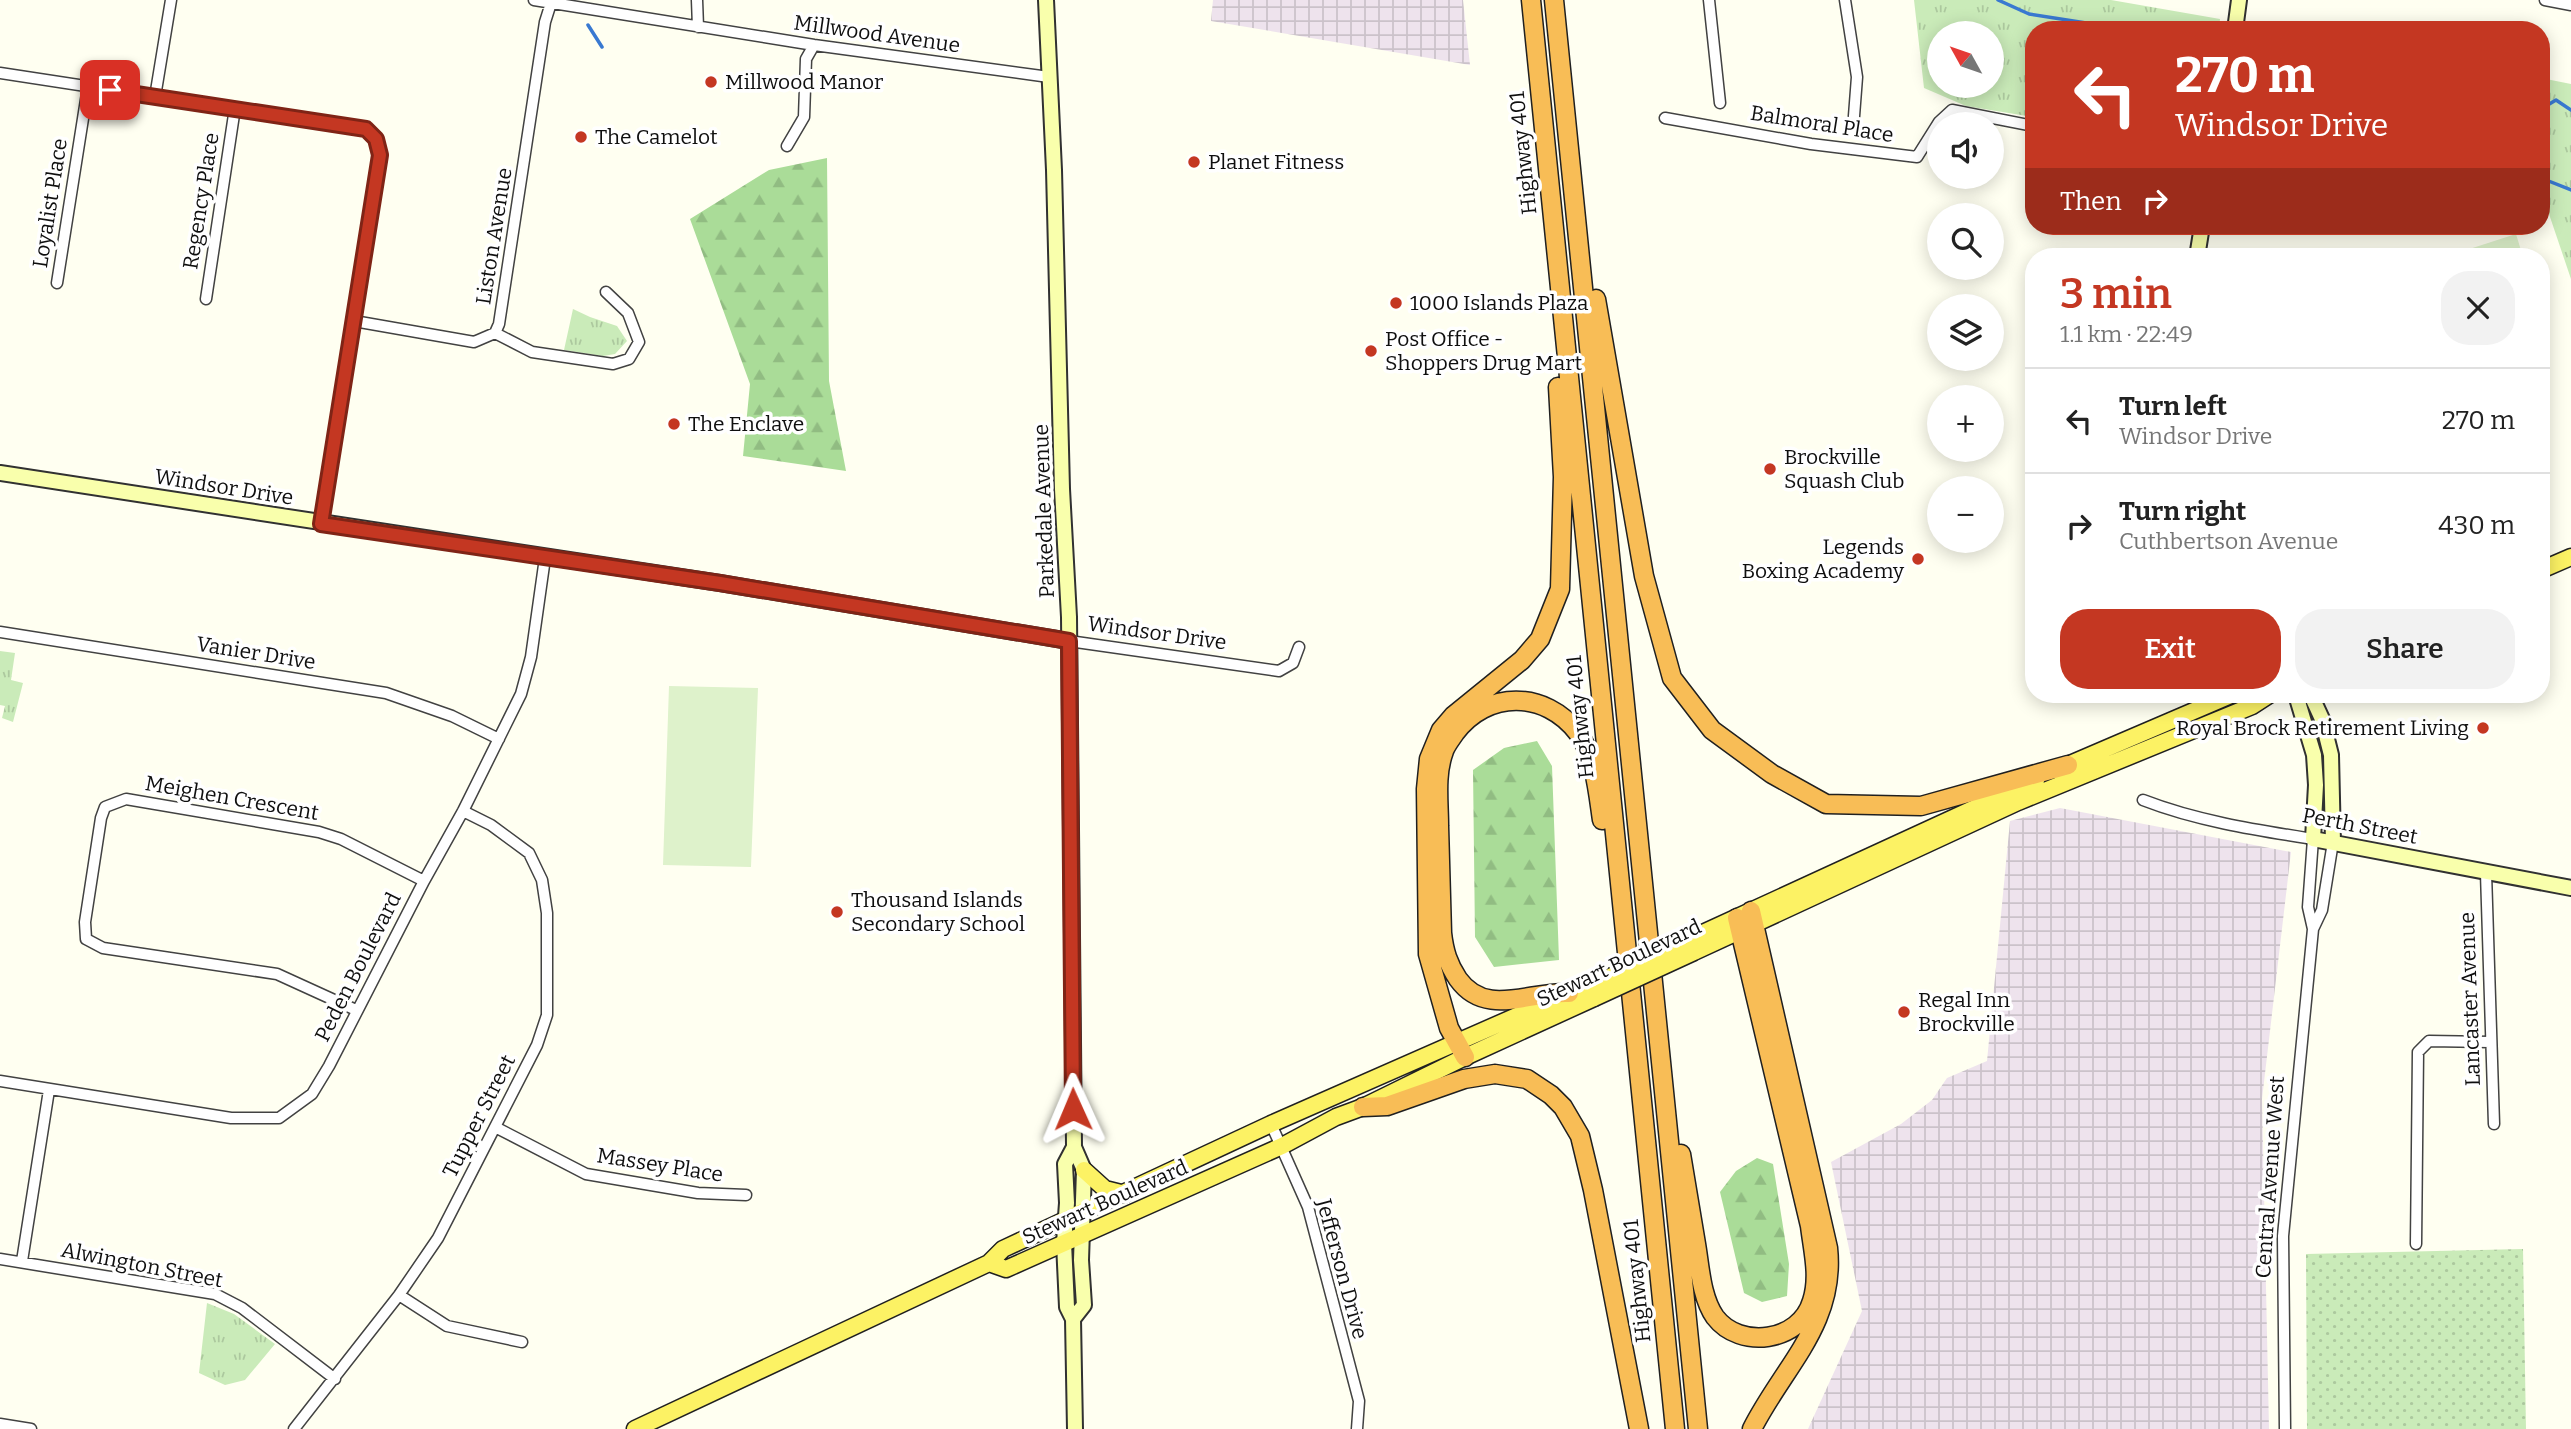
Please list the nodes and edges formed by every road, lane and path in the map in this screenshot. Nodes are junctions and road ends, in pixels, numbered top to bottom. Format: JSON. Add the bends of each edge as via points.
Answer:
{"nodes":[{"id":1,"x":171,"y":0,"type":"edge"},
{"id":2,"x":534,"y":0,"type":"edge"},
{"id":3,"x":697,"y":0,"type":"edge"},
{"id":4,"x":1045,"y":0,"type":"edge"},
{"id":5,"x":1531,"y":0,"type":"edge"},
{"id":6,"x":1555,"y":0,"type":"edge"},
{"id":7,"x":1709,"y":0,"type":"edge"},
{"id":8,"x":1844,"y":0,"type":"edge"},
{"id":9,"x":2239,"y":0,"type":"edge"},
{"id":10,"x":2545,"y":0,"type":"edge"},
{"id":11,"x":551,"y":2,"type":"junction"},
{"id":12,"x":2571,"y":5,"type":"edge"},
{"id":13,"x":2236,"y":21,"type":"edge"},
{"id":14,"x":698,"y":27,"type":"junction"},
{"id":15,"x":814,"y":45,"type":"junction"},
{"id":16,"x":0,"y":73,"type":"edge"},
{"id":17,"x":1049,"y":78,"type":"junction"},
{"id":18,"x":88,"y":87,"type":"junction"},
{"id":19,"x":155,"y":97,"type":"junction"},
{"id":20,"x":1720,"y":103,"type":"dead end"},
{"id":21,"x":234,"y":108,"type":"junction"},
{"id":22,"x":1665,"y":118,"type":"dead end"},
{"id":23,"x":2025,"y":125,"type":"edge"},
{"id":24,"x":1853,"y":129,"type":"dead end"},
{"id":25,"x":787,"y":146,"type":"dead end"},
{"id":26,"x":1575,"y":192,"type":"junction"},
{"id":27,"x":57,"y":284,"type":"dead end"},
{"id":28,"x":606,"y":292,"type":"dead end"},
{"id":29,"x":1560,"y":297,"type":"junction"},
{"id":30,"x":206,"y":299,"type":"dead end"},
{"id":31,"x":354,"y":321,"type":"junction"},
{"id":32,"x":495,"y":332,"type":"junction"},
{"id":33,"x":0,"y":473,"type":"edge"},
{"id":34,"x":321,"y":524,"type":"junction"},
{"id":35,"x":2571,"y":557,"type":"edge"},
{"id":36,"x":545,"y":558,"type":"junction"},
{"id":37,"x":2550,"y":566,"type":"edge"},
{"id":38,"x":0,"y":632,"type":"edge"},
{"id":39,"x":1069,"y":641,"type":"junction"},
{"id":40,"x":1299,"y":647,"type":"dead end"},
{"id":41,"x":2212,"y":703,"type":"edge"},
{"id":42,"x":2257,"y":703,"type":"edge"},
{"id":43,"x":2298,"y":703,"type":"edge"},
{"id":44,"x":2315,"y":703,"type":"edge"},
{"id":45,"x":499,"y":739,"type":"junction"},
{"id":46,"x":2068,"y":765,"type":"junction"},
{"id":47,"x":2143,"y":800,"type":"dead end"},
{"id":48,"x":463,"y":811,"type":"junction"},
{"id":49,"x":2313,"y":839,"type":"junction"},
{"id":50,"x":2333,"y":842,"type":"junction"},
{"id":51,"x":2486,"y":873,"type":"junction"},
{"id":52,"x":424,"y":881,"type":"junction"},
{"id":53,"x":2571,"y":888,"type":"edge"},
{"id":54,"x":1745,"y":921,"type":"junction"},
{"id":55,"x":2313,"y":929,"type":"junction"},
{"id":56,"x":1630,"y":990,"type":"junction"},
{"id":57,"x":1569,"y":993,"type":"junction"},
{"id":58,"x":1592,"y":993,"type":"junction"},
{"id":59,"x":356,"y":1010,"type":"junction"},
{"id":60,"x":2490,"y":1042,"type":"junction"},
{"id":61,"x":1461,"y":1049,"type":"junction"},
{"id":62,"x":0,"y":1081,"type":"edge"},
{"id":63,"x":49,"y":1090,"type":"junction"},
{"id":64,"x":1363,"y":1107,"type":"junction"},
{"id":65,"x":1666,"y":1118,"type":"junction"},
{"id":66,"x":2494,"y":1124,"type":"dead end"},
{"id":67,"x":1271,"y":1125,"type":"junction"},
{"id":68,"x":495,"y":1127,"type":"junction"},
{"id":69,"x":1282,"y":1146,"type":"junction"},
{"id":70,"x":1074,"y":1147,"type":"junction"},
{"id":71,"x":1084,"y":1170,"type":"junction"},
{"id":72,"x":1125,"y":1194,"type":"junction"},
{"id":73,"x":746,"y":1195,"type":"dead end"},
{"id":74,"x":1084,"y":1213,"type":"junction"},
{"id":75,"x":1065,"y":1221,"type":"junction"},
{"id":76,"x":1082,"y":1237,"type":"junction"},
{"id":77,"x":1064,"y":1243,"type":"junction"},
{"id":78,"x":2416,"y":1244,"type":"dead end"},
{"id":79,"x":0,"y":1259,"type":"edge"},
{"id":80,"x":22,"y":1261,"type":"junction"},
{"id":81,"x":989,"y":1263,"type":"junction"},
{"id":82,"x":399,"y":1295,"type":"junction"},
{"id":83,"x":1073,"y":1319,"type":"junction"},
{"id":84,"x":522,"y":1342,"type":"dead end"},
{"id":85,"x":335,"y":1378,"type":"junction"},
{"id":86,"x":0,"y":1424,"type":"edge"},
{"id":87,"x":31,"y":1429,"type":"edge"},
{"id":88,"x":295,"y":1429,"type":"edge"},
{"id":89,"x":635,"y":1429,"type":"edge"},
{"id":90,"x":1074,"y":1429,"type":"edge"},
{"id":91,"x":1357,"y":1429,"type":"edge"},
{"id":92,"x":1639,"y":1429,"type":"edge"},
{"id":93,"x":1675,"y":1429,"type":"edge"},
{"id":94,"x":1698,"y":1429,"type":"edge"},
{"id":95,"x":1752,"y":1429,"type":"edge"},
{"id":96,"x":2285,"y":1429,"type":"edge"}],
"edges":[{"from":1,"to":19,"type":"street"},
{"from":2,"to":11,"type":"street","name":"Millwood Avenue"},
{"from":3,"to":14,"type":"street"},
{"from":4,"to":17,"type":"street","name":"Parkedale Avenue"},
{"from":5,"to":29,"type":"highway","name":"Highway 401"},
{"from":6,"to":26,"type":"highway"},
{"from":7,"to":20,"type":"street"},
{"from":8,"to":24,"type":"street","via":[[1857,77]]},
{"from":9,"to":13,"type":"street"},
{"from":10,"to":12,"type":"street"},
{"from":11,"to":14,"type":"street","name":"Millwood Avenue"},
{"from":11,"to":32,"type":"street","name":"Liston Avenue"},
{"from":14,"to":15,"type":"street","name":"Millwood Avenue"},
{"from":15,"to":17,"type":"street","name":"Millwood Avenue"},
{"from":15,"to":25,"type":"street","via":[[806,59],[804,117]]},
{"from":16,"to":18,"type":"street"},
{"from":17,"to":39,"type":"street","name":"Parkedale Avenue"},
{"from":18,"to":19,"type":"street"},
{"from":18,"to":27,"type":"street","name":"Loyalist Place"},
{"from":19,"to":21,"type":"street"},
{"from":21,"to":30,"type":"street","name":"Regency Place"},
{"from":21,"to":31,"type":"street","via":[[366,129],[376,139],[380,155]]},
{"from":22,"to":23,"type":"street","name":"Balmoral Place","via":[[1917,157],[1952,110]]},
{"from":26,"to":46,"type":"highway","via":[[1586,215],[1644,576],[1672,678],[1712,730],[1772,774],[1826,804],[1921,806]]},
{"from":26,"to":65,"type":"highway"},
{"from":28,"to":32,"type":"street","via":[[628,313],[639,342],[629,359],[613,364],[532,352]]},
{"from":29,"to":56,"type":"highway","name":"Highway 401"},
{"from":29,"to":61,"type":"highway","via":[[1556,339],[1563,477],[1560,589],[1540,639],[1522,660],[1453,716],[1441,730],[1429,759],[1428,954],[1449,1028]]},
{"from":31,"to":32,"type":"street","name":"Liston Avenue","via":[[474,342]]},
{"from":31,"to":34,"type":"street"},
{"from":33,"to":34,"type":"street","name":"Windsor Drive"},
{"from":34,"to":36,"type":"street","name":"Windsor Drive"},
{"from":35,"to":37,"type":"main road"},
{"from":36,"to":39,"type":"street","name":"Windsor Drive"},
{"from":36,"to":45,"type":"street","name":"Peden Boulevard","via":[[531,657],[521,694]]},
{"from":38,"to":45,"type":"street","name":"Vanier Drive","via":[[386,693],[452,716]]},
{"from":39,"to":40,"type":"street","name":"Windsor Drive","via":[[1279,671],[1293,663]]},
{"from":39,"to":70,"type":"street","name":"Parkedale Avenue"},
{"from":41,"to":46,"type":"main road","name":"Stewart Boulevard"},
{"from":42,"to":54,"type":"main road","name":"Stewart Boulevard"},
{"from":43,"to":49,"type":"street","name":"Central Avenue West","via":[[2314,755]]},
{"from":44,"to":50,"type":"street","name":"Central Avenue West","via":[[2329,746]]},
{"from":45,"to":48,"type":"street","name":"Peden Boulevard"},
{"from":46,"to":54,"type":"main road","name":"Stewart Boulevard"},
{"from":47,"to":49,"type":"street","name":"Perth Street","via":[[2208,819]]},
{"from":48,"to":52,"type":"street","name":"Peden Boulevard"},
{"from":48,"to":68,"type":"street","name":"Tupper Street","via":[[529,853],[542,880],[547,913],[547,1015],[537,1045]]},
{"from":49,"to":50,"type":"street","name":"Perth Street"},
{"from":49,"to":55,"type":"street","name":"Central Avenue West","via":[[2308,907]]},
{"from":50,"to":51,"type":"street","name":"Perth Street"},
{"from":50,"to":55,"type":"street","name":"Central Avenue West","via":[[2322,910]]},
{"from":51,"to":53,"type":"street","name":"Perth Street"},
{"from":51,"to":60,"type":"street","name":"Lancaster Avenue"},
{"from":52,"to":59,"type":"street","name":"Peden Boulevard"},
{"from":52,"to":59,"type":"street","name":"Meighen Crescent","via":[[319,832],[126,799],[105,807],[86,939],[103,948],[277,974]]},
{"from":54,"to":58,"type":"main road","name":"Stewart Boulevard","bridge":true},
{"from":54,"to":65,"type":"highway","via":[[1816,1273],[1812,1303],[1800,1321],[1779,1335],[1741,1335],[1711,1310],[1704,1292],[1679,1142]]},
{"from":54,"to":95,"type":"highway","via":[[1830,1270],[1827,1294],[1813,1330]]},
{"from":55,"to":96,"type":"street","name":"Central Avenue West","via":[[2283,1236]]},
{"from":56,"to":57,"type":"highway","via":[[1618,943],[1595,778],[1580,735],[1569,722],[1538,704],[1504,700],[1475,711],[1448,743],[1440,764],[1446,957],[1462,985],[1488,1001]]},
{"from":56,"to":93,"type":"highway","name":"Highway 401"},
{"from":57,"to":58,"type":"main road","name":"Stewart Boulevard"},
{"from":57,"to":61,"type":"main road","name":"Stewart Boulevard"},
{"from":58,"to":61,"type":"main road","name":"Stewart Boulevard"},
{"from":59,"to":63,"type":"street","name":"Peden Boulevard","via":[[312,1094],[279,1118],[231,1118]]},
{"from":60,"to":66,"type":"street","name":"Lancaster Avenue"},
{"from":60,"to":78,"type":"street","via":[[2429,1041],[2418,1052]]},
{"from":61,"to":64,"type":"main road","name":"Stewart Boulevard"},
{"from":61,"to":67,"type":"main road","name":"Stewart Boulevard"},
{"from":62,"to":63,"type":"street","name":"Peden Boulevard"},
{"from":63,"to":80,"type":"street"},
{"from":64,"to":69,"type":"main road","name":"Stewart Boulevard"},
{"from":64,"to":92,"type":"highway","via":[[1387,1106],[1426,1090],[1495,1074],[1527,1079],[1563,1107],[1580,1136],[1594,1190]]},
{"from":65,"to":94,"type":"highway"},
{"from":67,"to":69,"type":"street","name":"Jefferson Drive"},
{"from":67,"to":72,"type":"main road","name":"Stewart Boulevard"},
{"from":68,"to":73,"type":"street","name":"Massey Place","via":[[586,1174],[698,1193]]},
{"from":68,"to":82,"type":"street","name":"Tupper Street","via":[[438,1238]]},
{"from":69,"to":76,"type":"main road","name":"Stewart Boulevard"},
{"from":69,"to":91,"type":"street","name":"Jefferson Drive","via":[[1308,1207],[1359,1401]]},
{"from":70,"to":71,"type":"street","name":"Parkedale Avenue"},
{"from":70,"to":75,"type":"street","name":"Parkedale Avenue","via":[[1065,1164]]},
{"from":71,"to":72,"type":"main road","via":[[1105,1189]]},
{"from":71,"to":74,"type":"street","name":"Parkedale Avenue"},
{"from":72,"to":74,"type":"main road","name":"Stewart Boulevard"},
{"from":74,"to":75,"type":"main road","name":"Stewart Boulevard"},
{"from":74,"to":76,"type":"street","name":"Parkedale Avenue"},
{"from":75,"to":77,"type":"street","name":"Parkedale Avenue"},
{"from":75,"to":81,"type":"main road","name":"Stewart Boulevard","via":[[1003,1249]]},
{"from":76,"to":77,"type":"main road","name":"Stewart Boulevard"},
{"from":76,"to":83,"type":"street","name":"Parkedale Avenue","via":[[1084,1305]]},
{"from":77,"to":81,"type":"main road","name":"Stewart Boulevard","via":[[1006,1269]]},
{"from":77,"to":83,"type":"street","name":"Parkedale Avenue","via":[[1067,1307]]},
{"from":79,"to":80,"type":"street","name":"Alwington Street"},
{"from":80,"to":85,"type":"street","name":"Alwington Street","via":[[215,1294],[242,1308]]},
{"from":81,"to":89,"type":"main road","name":"Stewart Boulevard"},
{"from":82,"to":84,"type":"street","via":[[447,1326]]},
{"from":82,"to":85,"type":"street","name":"Tupper Street"},
{"from":83,"to":90,"type":"street","name":"Parkedale Avenue"},
{"from":85,"to":88,"type":"street","name":"Tupper Street"},
{"from":86,"to":87,"type":"street"}]}
